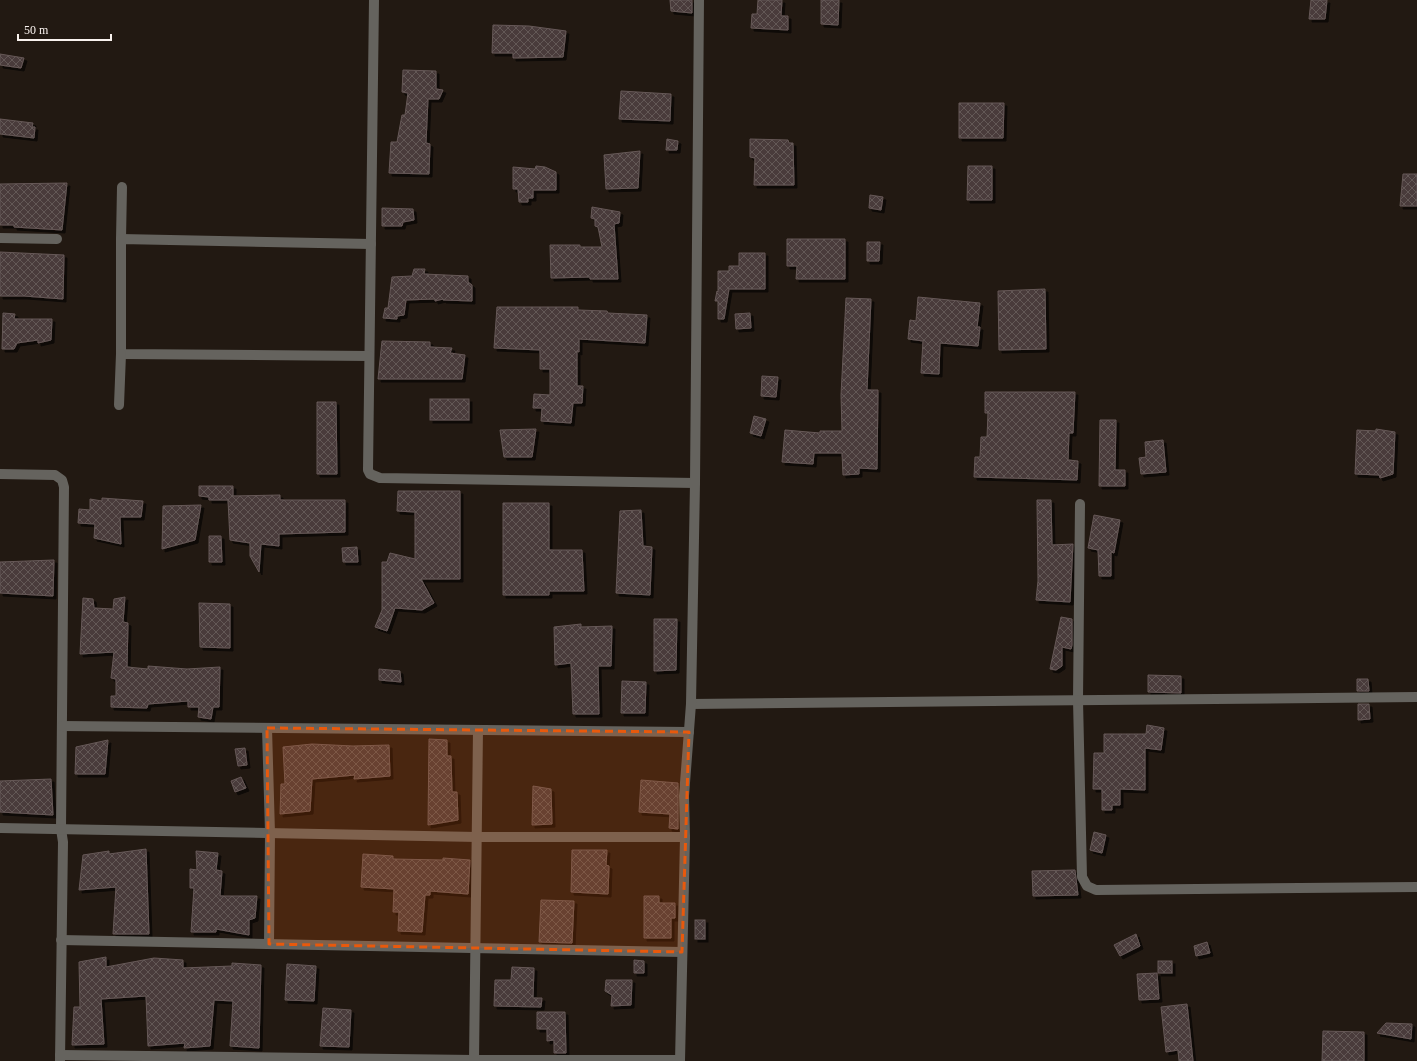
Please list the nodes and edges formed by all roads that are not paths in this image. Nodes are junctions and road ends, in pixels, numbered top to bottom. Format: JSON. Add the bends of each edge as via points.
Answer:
{"nodes":[{"id":1,"x":374,"y":0,"type":"edge"},
{"id":2,"x":698,"y":0,"type":"edge"},
{"id":3,"x":122,"y":187,"type":"dead end"},
{"id":4,"x":0,"y":238,"type":"edge"},
{"id":5,"x":56,"y":239,"type":"dead end"},
{"id":6,"x":121,"y":239,"type":"junction"},
{"id":7,"x":371,"y":244,"type":"junction"},
{"id":8,"x":120,"y":354,"type":"junction"},
{"id":9,"x":369,"y":356,"type":"junction"},
{"id":10,"x":119,"y":405,"type":"dead end"},
{"id":11,"x":0,"y":474,"type":"edge"},
{"id":12,"x":696,"y":482,"type":"junction"},
{"id":13,"x":1080,"y":504,"type":"dead end"},
{"id":14,"x":1417,"y":697,"type":"edge"},
{"id":15,"x":1078,"y":700,"type":"junction"},
{"id":16,"x":691,"y":704,"type":"junction"},
{"id":17,"x":62,"y":726,"type":"junction"},
{"id":18,"x":267,"y":728,"type":"junction"},
{"id":19,"x":478,"y":730,"type":"junction"},
{"id":20,"x":689,"y":732,"type":"junction"},
{"id":21,"x":0,"y":828,"type":"edge"},
{"id":22,"x":61,"y":829,"type":"junction"},
{"id":23,"x":270,"y":832,"type":"junction"},
{"id":24,"x":477,"y":837,"type":"junction"},
{"id":25,"x":685,"y":837,"type":"junction"},
{"id":26,"x":1417,"y":887,"type":"edge"},
{"id":27,"x":61,"y":940,"type":"junction"},
{"id":28,"x":269,"y":944,"type":"junction"},
{"id":29,"x":476,"y":948,"type":"junction"},
{"id":30,"x":682,"y":952,"type":"junction"},
{"id":31,"x":60,"y":1058,"type":"edge"},
{"id":32,"x":264,"y":1059,"type":"edge"},
{"id":33,"x":474,"y":1061,"type":"edge"},
{"id":34,"x":680,"y":1061,"type":"edge"}],
"edges":[{"from":1,"to":7,"type":"street"},
{"from":2,"to":12,"type":"street"},
{"from":3,"to":6,"type":"street"},
{"from":4,"to":5,"type":"street"},
{"from":6,"to":7,"type":"street"},
{"from":6,"to":8,"type":"street"},
{"from":7,"to":9,"type":"street"},
{"from":8,"to":9,"type":"street"},
{"from":8,"to":10,"type":"street"},
{"from":9,"to":12,"type":"street","via":[[368,470],[372,476]]},
{"from":11,"to":17,"type":"street","via":[[55,475],[62,480],[64,487]]},
{"from":12,"to":16,"type":"street"},
{"from":13,"to":15,"type":"street"},
{"from":14,"to":15,"type":"street"},
{"from":15,"to":16,"type":"street"},
{"from":15,"to":26,"type":"street","via":[[1082,877],[1087,886],[1096,890]]},
{"from":16,"to":20,"type":"street"},
{"from":17,"to":18,"type":"street"},
{"from":17,"to":22,"type":"street"},
{"from":18,"to":19,"type":"street"},
{"from":18,"to":23,"type":"street"},
{"from":19,"to":20,"type":"street"},
{"from":19,"to":24,"type":"street"},
{"from":20,"to":25,"type":"street","via":[[684,796]]},
{"from":21,"to":22,"type":"street"},
{"from":22,"to":23,"type":"street"},
{"from":22,"to":27,"type":"street"},
{"from":23,"to":24,"type":"street"},
{"from":23,"to":28,"type":"street"},
{"from":24,"to":25,"type":"street"},
{"from":24,"to":29,"type":"street"},
{"from":25,"to":30,"type":"street"},
{"from":27,"to":28,"type":"street"},
{"from":27,"to":31,"type":"street"},
{"from":28,"to":29,"type":"street"},
{"from":29,"to":30,"type":"street"},
{"from":29,"to":33,"type":"street"},
{"from":30,"to":34,"type":"street"},
{"from":31,"to":32,"type":"street"},
{"from":32,"to":33,"type":"street"},
{"from":33,"to":34,"type":"street"}]}
